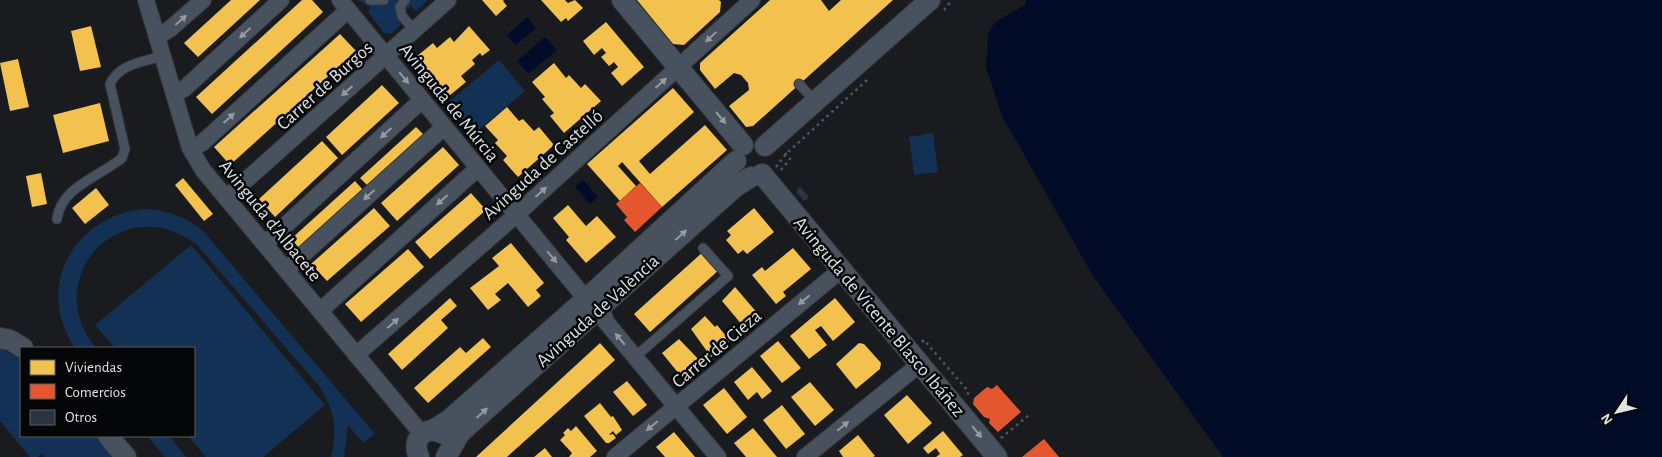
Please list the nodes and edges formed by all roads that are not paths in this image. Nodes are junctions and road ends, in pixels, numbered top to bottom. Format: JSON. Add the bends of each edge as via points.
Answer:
{"nodes":[{"id":1,"x":146,"y":0,"type":"edge"},
{"id":2,"x":203,"y":0,"type":"edge"},
{"id":3,"x":281,"y":0,"type":"edge"},
{"id":4,"x":370,"y":0,"type":"edge"},
{"id":5,"x":384,"y":0,"type":"edge"},
{"id":6,"x":405,"y":0,"type":"edge"},
{"id":7,"x":448,"y":0,"type":"edge"},
{"id":8,"x":622,"y":0,"type":"edge"},
{"id":9,"x":930,"y":0,"type":"edge"},
{"id":10,"x":344,"y":5,"type":"edge"},
{"id":11,"x":743,"y":9,"type":"edge"},
{"id":12,"x":414,"y":30,"type":"junction"},
{"id":13,"x":157,"y":37,"type":"junction"},
{"id":14,"x":162,"y":56,"type":"junction"},
{"id":15,"x":386,"y":56,"type":"junction"},
{"id":16,"x":678,"y":67,"type":"junction"},
{"id":17,"x":799,"y":84,"type":"dead end"},
{"id":18,"x":174,"y":94,"type":"junction"},
{"id":19,"x":422,"y":100,"type":"junction"},
{"id":20,"x":815,"y":101,"type":"junction"},
{"id":21,"x":444,"y":127,"type":"junction"},
{"id":22,"x":769,"y":143,"type":"junction"},
{"id":23,"x":190,"y":148,"type":"junction"},
{"id":24,"x":740,"y":153,"type":"junction"},
{"id":25,"x":478,"y":168,"type":"junction"},
{"id":26,"x":764,"y":174,"type":"junction"},
{"id":27,"x":226,"y":198,"type":"junction"},
{"id":28,"x":517,"y":214,"type":"junction"},
{"id":29,"x":57,"y":219,"type":"dead end"},
{"id":30,"x":264,"y":244,"type":"junction"},
{"id":31,"x":703,"y":248,"type":"dead end"},
{"id":32,"x":286,"y":270,"type":"junction"},
{"id":33,"x":842,"y":270,"type":"junction"},
{"id":34,"x":594,"y":302,"type":"junction"},
{"id":35,"x":320,"y":310,"type":"junction"},
{"id":36,"x":0,"y":338,"type":"edge"},
{"id":37,"x":21,"y":347,"type":"edge"},
{"id":38,"x":356,"y":355,"type":"junction"},
{"id":39,"x":635,"y":357,"type":"junction"},
{"id":40,"x":920,"y":364,"type":"junction"},
{"id":41,"x":676,"y":406,"type":"junction"},
{"id":42,"x":109,"y":437,"type":"edge"},
{"id":43,"x":419,"y":444,"type":"edge"},
{"id":44,"x":448,"y":453,"type":"edge"},
{"id":45,"x":994,"y":454,"type":"edge"},
{"id":46,"x":126,"y":457,"type":"edge"},
{"id":47,"x":615,"y":457,"type":"edge"},
{"id":48,"x":718,"y":457,"type":"edge"},
{"id":49,"x":805,"y":457,"type":"edge"}],
"edges":[{"from":1,"to":13,"type":"street","name":"Avinguda d'Albacete"},
{"from":13,"to":2,"type":"street","one_way":true},
{"from":3,"to":18,"type":"street","one_way":true,"via":[[184,89]]},
{"from":4,"to":5,"type":"lane"},
{"from":6,"to":12,"type":"lane","via":[[400,8],[402,16]]},
{"from":7,"to":12,"type":"street","name":"Carrer de Burgos"},
{"from":8,"to":16,"type":"street"},
{"from":9,"to":20,"type":"street"},
{"from":10,"to":15,"type":"street","name":"Avinguda de Múrcia"},
{"from":23,"to":10,"type":"street","one_way":true,"via":[[202,143]]},
{"from":11,"to":16,"type":"street","name":"Avinguda de Castelló","one_way":true},
{"from":12,"to":15,"type":"street","name":"Carrer de Burgos"},
{"from":13,"to":14,"type":"street","name":"Avinguda d'Albacete"},
{"from":14,"to":18,"type":"street","name":"Avinguda d'Albacete"},
{"from":14,"to":29,"type":"lane","via":[[126,67],[115,74],[110,84],[125,149],[122,158],[66,195],[59,206]]},
{"from":15,"to":19,"type":"street","name":"Avinguda de Múrcia","one_way":true},
{"from":15,"to":27,"type":"street","name":"Carrer de Burgos","one_way":true},
{"from":16,"to":24,"type":"street","one_way":true},
{"from":28,"to":16,"type":"street","name":"Avinguda de Castelló","one_way":true},
{"from":17,"to":20,"type":"lane"},
{"from":18,"to":23,"type":"street","name":"Avinguda d'Albacete"},
{"from":19,"to":21,"type":"street","name":"Avinguda de Múrcia"},
{"from":19,"to":30,"type":"street","one_way":true},
{"from":20,"to":22,"type":"street"},
{"from":21,"to":25,"type":"street","name":"Avinguda de Múrcia"},
{"from":21,"to":32,"type":"street","one_way":true},
{"from":22,"to":24,"type":"street","via":[[754,142]]},
{"from":22,"to":26,"type":"street","via":[[771,160]]},
{"from":23,"to":27,"type":"street","name":"Avinguda d'Albacete"},
{"from":24,"to":26,"type":"street","via":[[741,172]]},
{"from":24,"to":34,"type":"street","name":"Avinguda de València"},
{"from":25,"to":28,"type":"street","name":"Avinguda de Múrcia"},
{"from":25,"to":35,"type":"street","one_way":true},
{"from":26,"to":33,"type":"street","name":"Avinguda de Vicente Blasco Ibáñez"},
{"from":34,"to":26,"type":"street","name":"Avinguda de València","one_way":true,"via":[[735,187]]},
{"from":27,"to":30,"type":"street","name":"Avinguda d'Albacete"},
{"from":28,"to":34,"type":"street","name":"Avinguda de Múrcia","one_way":true},
{"from":38,"to":28,"type":"street","name":"Avinguda de Castelló","one_way":true},
{"from":30,"to":32,"type":"street","name":"Avinguda d'Albacete"},
{"from":31,"to":39,"type":"lane","via":[[728,276]]},
{"from":32,"to":35,"type":"street","name":"Avinguda d'Albacete"},
{"from":33,"to":40,"type":"street","name":"Avinguda de Vicente Blasco Ibáñez"},
{"from":33,"to":41,"type":"street","name":"Carrer de Cieza","one_way":true},
{"from":39,"to":34,"type":"street","name":"Avinguda de Múrcia","one_way":true},
{"from":34,"to":43,"type":"street","name":"Avinguda de València"},
{"from":44,"to":34,"type":"street","name":"Avinguda de València","one_way":true,"via":[[460,433]]},
{"from":35,"to":38,"type":"street","name":"Avinguda d'Albacete"},
{"from":36,"to":37,"type":"street"},
{"from":38,"to":43,"type":"street","name":"Avinguda d'Albacete"},
{"from":39,"to":41,"type":"street","name":"Avinguda de Múrcia"},
{"from":40,"to":45,"type":"street","name":"Avinguda de Vicente Blasco Ibáñez","one_way":true},
{"from":49,"to":40,"type":"street","one_way":true},
{"from":41,"to":47,"type":"street","name":"Carrer de Cieza","one_way":true},
{"from":41,"to":48,"type":"street","name":"Avinguda de Múrcia"},
{"from":42,"to":46,"type":"street"},
{"from":43,"to":44,"type":"street","via":[[446,436]]}]}
